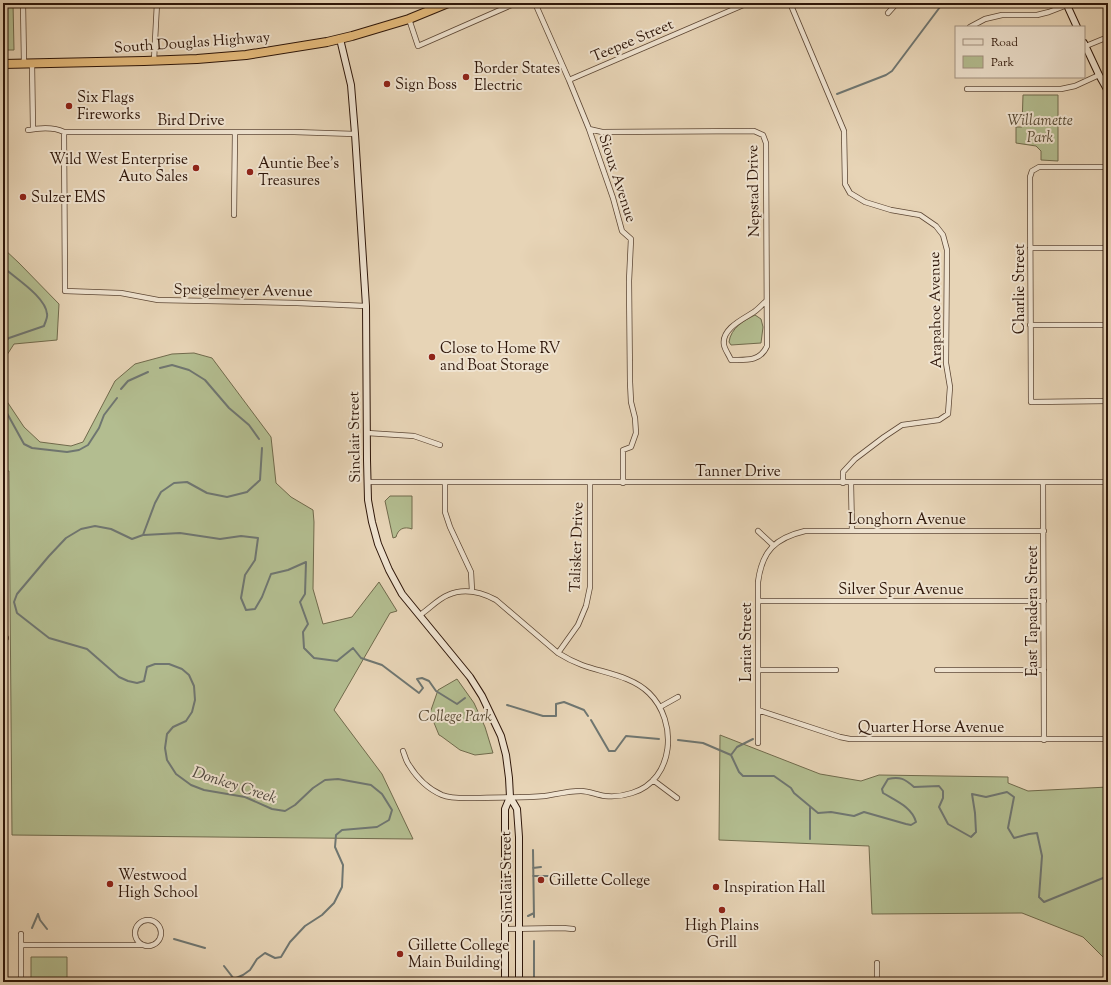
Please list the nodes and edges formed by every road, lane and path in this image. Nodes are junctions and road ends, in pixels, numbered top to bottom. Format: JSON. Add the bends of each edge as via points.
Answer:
{"nodes":[{"id":1,"x":23,"y":3,"type":"edge"},
{"id":2,"x":157,"y":3,"type":"edge"},
{"id":3,"x":448,"y":3,"type":"edge"},
{"id":4,"x":516,"y":3,"type":"edge"},
{"id":5,"x":536,"y":3,"type":"edge"},
{"id":6,"x":748,"y":3,"type":"edge"},
{"id":7,"x":790,"y":3,"type":"edge"},
{"id":8,"x":897,"y":3,"type":"edge"},
{"id":9,"x":1066,"y":4,"type":"edge"},
{"id":10,"x":888,"y":13,"type":"dead end"},
{"id":11,"x":408,"y":19,"type":"junction"},
{"id":12,"x":972,"y":26,"type":"edge"},
{"id":13,"x":1077,"y":26,"type":"edge"},
{"id":14,"x":1108,"y":37,"type":"edge"},
{"id":15,"x":340,"y":39,"type":"junction"},
{"id":16,"x":1085,"y":45,"type":"edge"},
{"id":17,"x":154,"y":60,"type":"junction"},
{"id":18,"x":28,"y":63,"type":"junction"},
{"id":19,"x":3,"y":64,"type":"edge"},
{"id":20,"x":1099,"y":75,"type":"junction"},
{"id":21,"x":569,"y":80,"type":"junction"},
{"id":22,"x":967,"y":89,"type":"dead end"},
{"id":23,"x":1108,"y":90,"type":"edge"},
{"id":24,"x":589,"y":129,"type":"junction"},
{"id":25,"x":64,"y":132,"type":"junction"},
{"id":26,"x":234,"y":132,"type":"junction"},
{"id":27,"x":355,"y":134,"type":"junction"},
{"id":28,"x":1108,"y":167,"type":"edge"},
{"id":29,"x":234,"y":215,"type":"dead end"},
{"id":30,"x":1030,"y":248,"type":"junction"},
{"id":31,"x":1108,"y":248,"type":"edge"},
{"id":32,"x":766,"y":301,"type":"junction"},
{"id":33,"x":366,"y":306,"type":"junction"},
{"id":34,"x":1030,"y":325,"type":"junction"},
{"id":35,"x":1108,"y":325,"type":"edge"},
{"id":36,"x":1108,"y":401,"type":"edge"},
{"id":37,"x":367,"y":433,"type":"junction"},
{"id":38,"x":440,"y":444,"type":"dead end"},
{"id":39,"x":368,"y":482,"type":"junction"},
{"id":40,"x":1043,"y":482,"type":"junction"},
{"id":41,"x":1108,"y":482,"type":"edge"},
{"id":42,"x":445,"y":483,"type":"junction"},
{"id":43,"x":590,"y":483,"type":"junction"},
{"id":44,"x":623,"y":483,"type":"junction"},
{"id":45,"x":843,"y":483,"type":"junction"},
{"id":46,"x":851,"y":483,"type":"junction"},
{"id":47,"x":758,"y":530,"type":"dead end"},
{"id":48,"x":852,"y":531,"type":"junction"},
{"id":49,"x":1044,"y":531,"type":"junction"},
{"id":50,"x":773,"y":545,"type":"junction"},
{"id":51,"x":472,"y":591,"type":"junction"},
{"id":52,"x":758,"y":601,"type":"junction"},
{"id":53,"x":1044,"y":601,"type":"junction"},
{"id":54,"x":420,"y":615,"type":"junction"},
{"id":55,"x":558,"y":653,"type":"junction"},
{"id":56,"x":758,"y":670,"type":"junction"},
{"id":57,"x":836,"y":670,"type":"dead end"},
{"id":58,"x":937,"y":670,"type":"dead end"},
{"id":59,"x":1044,"y":670,"type":"junction"},
{"id":60,"x":678,"y":697,"type":"dead end"},
{"id":61,"x":660,"y":707,"type":"junction"},
{"id":62,"x":758,"y":710,"type":"junction"},
{"id":63,"x":1108,"y":739,"type":"edge"},
{"id":64,"x":1044,"y":740,"type":"junction"},
{"id":65,"x":758,"y":743,"type":"dead end"},
{"id":66,"x":403,"y":751,"type":"dead end"},
{"id":67,"x":653,"y":780,"type":"junction"},
{"id":68,"x":510,"y":797,"type":"junction"},
{"id":69,"x":677,"y":798,"type":"dead end"},
{"id":70,"x":505,"y":929,"type":"junction"},
{"id":71,"x":520,"y":929,"type":"junction"},
{"id":72,"x":573,"y":929,"type":"dead end"},
{"id":73,"x":22,"y":934,"type":"dead end"},
{"id":74,"x":22,"y":945,"type":"junction"},
{"id":75,"x":142,"y":945,"type":"junction"},
{"id":76,"x":878,"y":963,"type":"dead end"},
{"id":77,"x":22,"y":982,"type":"edge"},
{"id":78,"x":505,"y":982,"type":"edge"},
{"id":79,"x":520,"y":982,"type":"edge"},
{"id":80,"x":878,"y":982,"type":"edge"}],
"edges":[{"from":1,"to":18,"type":"street"},
{"from":2,"to":17,"type":"street"},
{"from":3,"to":11,"type":"highway","name":"South Douglas Highway"},
{"from":4,"to":11,"type":"street","via":[[418,46]]},
{"from":5,"to":21,"type":"street","name":"Sioux Avenue"},
{"from":6,"to":21,"type":"street","name":"Teepee Street"},
{"from":7,"to":45,"type":"street","name":"Arapahoe Avenue","via":[[844,131],[844,184],[850,193],[865,202],[920,216],[936,226],[943,235],[947,250],[946,363],[950,387],[948,414],[939,420],[902,425],[855,459],[843,472]]},
{"from":8,"to":10,"type":"street"},
{"from":9,"to":12,"type":"street","via":[[1049,12],[1002,15],[985,19]]},
{"from":9,"to":13,"type":"street"},
{"from":11,"to":15,"type":"highway","name":"South Douglas Highway"},
{"from":14,"to":16,"type":"street"},
{"from":15,"to":17,"type":"highway","name":"South Douglas Highway","via":[[246,55]]},
{"from":15,"to":27,"type":"street","name":"Sinclair Street","via":[[351,85]]},
{"from":16,"to":20,"type":"street"},
{"from":17,"to":18,"type":"highway","name":"South Douglas Highway"},
{"from":18,"to":19,"type":"highway","name":"South Douglas Highway"},
{"from":18,"to":25,"type":"street","name":"Bird Drive","via":[[30,130],[58,129]]},
{"from":20,"to":22,"type":"street","via":[[1075,86],[1061,89]]},
{"from":20,"to":23,"type":"street"},
{"from":21,"to":24,"type":"street","name":"Sioux Avenue"},
{"from":24,"to":32,"type":"street","name":"Nepstad Drive","via":[[602,132],[754,131],[763,135],[766,143]]},
{"from":24,"to":44,"type":"street","name":"Sioux Avenue","via":[[622,232],[631,239],[630,382],[636,433],[630,447],[623,450]]},
{"from":25,"to":26,"type":"street","name":"Bird Drive"},
{"from":25,"to":33,"type":"street","name":"Speigelmeyer Avenue","via":[[65,290],[121,293],[158,300]]},
{"from":26,"to":27,"type":"street","name":"Bird Drive"},
{"from":26,"to":29,"type":"street"},
{"from":27,"to":33,"type":"street","name":"Sinclair Street"},
{"from":28,"to":30,"type":"street","name":"Charlie Street","via":[[1039,167],[1032,171]]},
{"from":30,"to":31,"type":"street"},
{"from":30,"to":34,"type":"street","name":"Charlie Street"},
{"from":32,"to":32,"type":"street","name":"Nepstad Drive","via":[[767,346],[764,352],[748,360],[731,360],[724,345],[729,330]]},
{"from":33,"to":37,"type":"street","name":"Sinclair Street"},
{"from":34,"to":35,"type":"street"},
{"from":34,"to":36,"type":"street","name":"Charlie Street","via":[[1031,402]]},
{"from":37,"to":38,"type":"street","via":[[414,436]]},
{"from":37,"to":39,"type":"street","name":"Sinclair Street"},
{"from":39,"to":42,"type":"street","name":"Tanner Drive"},
{"from":39,"to":54,"type":"street","name":"Sinclair Street","via":[[368,500],[378,544],[402,594]]},
{"from":40,"to":41,"type":"street","name":"Tanner Drive"},
{"from":40,"to":46,"type":"street","name":"Tanner Drive"},
{"from":40,"to":49,"type":"street","name":"East Tapadera Street"},
{"from":42,"to":43,"type":"street","name":"Tanner Drive"},
{"from":42,"to":51,"type":"street","via":[[445,512],[472,572]]},
{"from":43,"to":44,"type":"street","name":"Tanner Drive"},
{"from":43,"to":55,"type":"street","name":"Talisker Drive","via":[[590,587],[578,625]]},
{"from":44,"to":45,"type":"street","name":"Tanner Drive"},
{"from":45,"to":46,"type":"street","name":"Tanner Drive"},
{"from":46,"to":48,"type":"street"},
{"from":47,"to":50,"type":"street"},
{"from":48,"to":49,"type":"street","name":"Longhorn Avenue"},
{"from":48,"to":50,"type":"street","name":"Longhorn Avenue","via":[[805,531]]},
{"from":49,"to":53,"type":"street","name":"East Tapadera Street"},
{"from":50,"to":52,"type":"street","name":"Lariat Street","via":[[760,569]]},
{"from":51,"to":54,"type":"street","via":[[447,595]]},
{"from":51,"to":55,"type":"street","via":[[496,600]]},
{"from":52,"to":53,"type":"street","name":"Silver Spur Avenue"},
{"from":52,"to":56,"type":"street","name":"Lariat Street"},
{"from":53,"to":59,"type":"street","name":"East Tapadera Street"},
{"from":54,"to":68,"type":"street","name":"Sinclair Street","via":[[470,677],[482,696],[501,736],[506,756]]},
{"from":55,"to":61,"type":"street","via":[[582,665],[637,684],[649,693]]},
{"from":56,"to":57,"type":"street"},
{"from":56,"to":62,"type":"street","name":"Lariat Street"},
{"from":58,"to":59,"type":"street"},
{"from":59,"to":64,"type":"street","name":"East Tapadera Street"},
{"from":60,"to":61,"type":"street"},
{"from":61,"to":67,"type":"street","via":[[665,718],[668,746],[665,761]]},
{"from":62,"to":64,"type":"street","name":"Quarter Horse Avenue","via":[[850,739]]},
{"from":62,"to":65,"type":"street","name":"Lariat Street"},
{"from":63,"to":64,"type":"street","name":"Quarter Horse Avenue"},
{"from":66,"to":68,"type":"street","via":[[408,765],[422,782],[444,796]]},
{"from":67,"to":68,"type":"street","via":[[633,793],[619,796],[604,796],[583,791]]},
{"from":67,"to":69,"type":"street"},
{"from":68,"to":70,"type":"street","name":"Sinclair Street","via":[[505,809]]},
{"from":68,"to":71,"type":"street","name":"Sinclair Street","via":[[517,809]]},
{"from":70,"to":71,"type":"street"},
{"from":70,"to":78,"type":"street","name":"Sinclair Street"},
{"from":71,"to":72,"type":"street"},
{"from":71,"to":79,"type":"street","name":"Sinclair Street"},
{"from":73,"to":74,"type":"street"},
{"from":74,"to":75,"type":"street"},
{"from":74,"to":77,"type":"street"},
{"from":75,"to":75,"type":"street","via":[[154,945],[160,940],[160,927],[154,922],[141,922],[136,929],[136,938]]},
{"from":76,"to":80,"type":"street"}]}
